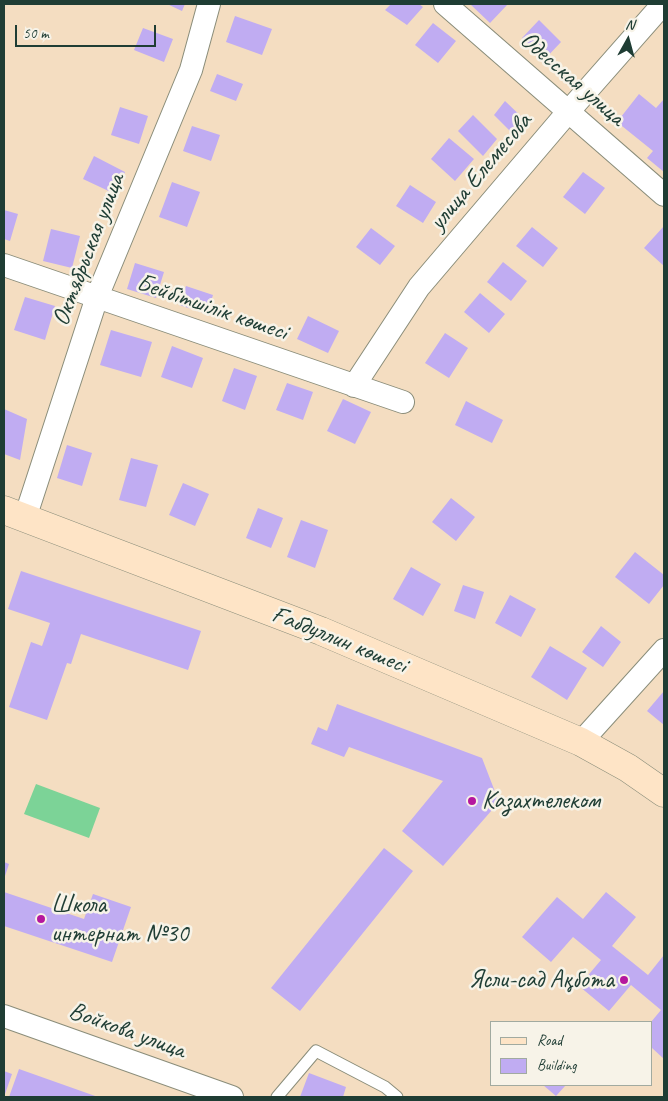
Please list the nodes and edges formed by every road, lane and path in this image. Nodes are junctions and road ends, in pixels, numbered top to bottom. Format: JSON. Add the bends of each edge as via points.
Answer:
{"nodes":[{"id":1,"x":209,"y":4,"type":"edge"},
{"id":2,"x":444,"y":4,"type":"edge"},
{"id":3,"x":663,"y":4,"type":"edge"},
{"id":4,"x":568,"y":112,"type":"junction"},
{"id":5,"x":664,"y":195,"type":"edge"},
{"id":6,"x":4,"y":265,"type":"edge"},
{"id":7,"x":97,"y":297,"type":"junction"},
{"id":8,"x":354,"y":386,"type":"junction"},
{"id":9,"x":403,"y":402,"type":"dead end"},
{"id":10,"x":14,"y":514,"type":"edge"},
{"id":11,"x":664,"y":650,"type":"edge"},
{"id":12,"x":581,"y":742,"type":"junction"},
{"id":13,"x":664,"y":793,"type":"edge"},
{"id":14,"x":4,"y":1016,"type":"edge"},
{"id":15,"x":383,"y":1092,"type":"edge"},
{"id":16,"x":232,"y":1097,"type":"edge"},
{"id":17,"x":277,"y":1097,"type":"edge"},
{"id":18,"x":397,"y":1097,"type":"edge"}],
"edges":[{"from":1,"to":7,"type":"street","name":"Октябрьская улица","via":[[191,70]]},
{"from":2,"to":4,"type":"street","name":"Одесская улица"},
{"from":3,"to":4,"type":"street","name":"улица Елемесова"},
{"from":4,"to":5,"type":"street","name":"Одесская улица"},
{"from":4,"to":8,"type":"street","name":"улица Елемесова","via":[[419,287]]},
{"from":6,"to":7,"type":"street","name":"Бейбітшілік көшесі"},
{"from":7,"to":8,"type":"street","name":"Бейбітшілік көшесі"},
{"from":7,"to":10,"type":"street","name":"Октябрьская улица"},
{"from":8,"to":9,"type":"street","name":"Бейбітшілік көшесі"},
{"from":10,"to":12,"type":"street","name":"Ғабдуллин көшесі","via":[[321,631]]},
{"from":11,"to":12,"type":"street"},
{"from":12,"to":13,"type":"street","name":"Ғабдуллин көшесі"},
{"from":14,"to":16,"type":"street","name":"Войкова улица"},
{"from":15,"to":17,"type":"lane","via":[[316,1051]]},
{"from":15,"to":18,"type":"lane"}]}
